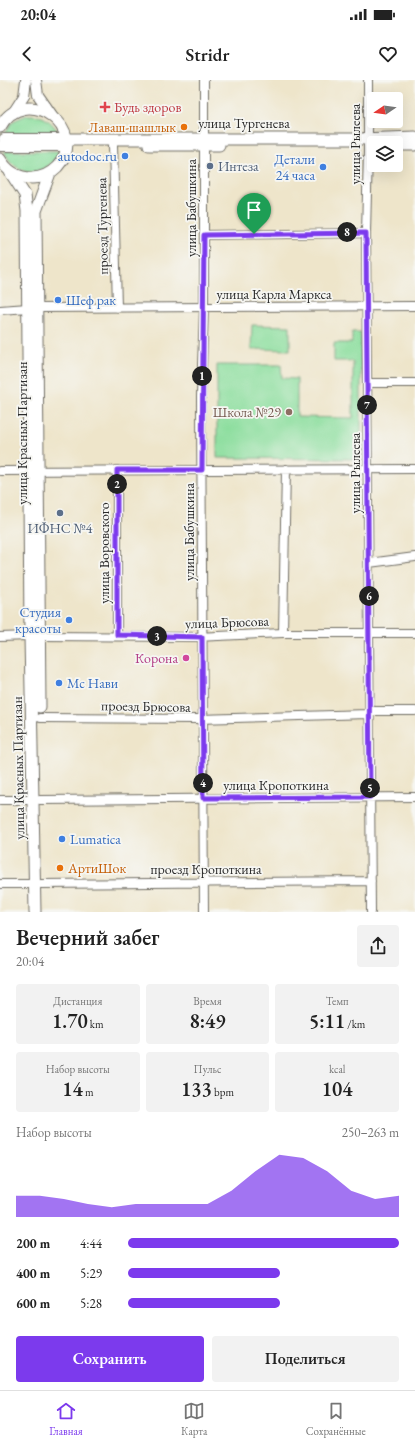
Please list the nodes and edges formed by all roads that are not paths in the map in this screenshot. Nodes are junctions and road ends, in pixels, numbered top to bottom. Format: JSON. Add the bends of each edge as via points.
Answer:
{"nodes":[{"id":1,"x":26,"y":80,"type":"edge"},
{"id":2,"x":36,"y":80,"type":"edge"},
{"id":3,"x":204,"y":80,"type":"edge"},
{"id":4,"x":368,"y":80,"type":"edge"},
{"id":5,"x":13,"y":113,"type":"junction"},
{"id":6,"x":52,"y":115,"type":"junction"},
{"id":7,"x":0,"y":127,"type":"edge"},
{"id":8,"x":370,"y":136,"type":"edge"},
{"id":9,"x":415,"y":137,"type":"edge"},
{"id":10,"x":0,"y":139,"type":"edge"},
{"id":11,"x":403,"y":139,"type":"edge"},
{"id":12,"x":204,"y":141,"type":"junction"},
{"id":13,"x":66,"y":142,"type":"junction"},
{"id":14,"x":367,"y":143,"type":"edge"},
{"id":15,"x":113,"y":144,"type":"junction"},
{"id":16,"x":403,"y":145,"type":"edge"},
{"id":17,"x":415,"y":145,"type":"edge"},
{"id":18,"x":0,"y":146,"type":"edge"},
{"id":19,"x":0,"y":159,"type":"edge"},
{"id":20,"x":10,"y":172,"type":"junction"},
{"id":21,"x":369,"y":172,"type":"edge"},
{"id":22,"x":50,"y":173,"type":"junction"},
{"id":23,"x":366,"y":233,"type":"junction"},
{"id":24,"x":204,"y":235,"type":"junction"},
{"id":25,"x":367,"y":306,"type":"junction"},
{"id":26,"x":415,"y":306,"type":"edge"},
{"id":27,"x":204,"y":307,"type":"junction"},
{"id":28,"x":32,"y":308,"type":"junction"},
{"id":29,"x":117,"y":308,"type":"junction"},
{"id":30,"x":0,"y":310,"type":"edge"},
{"id":31,"x":367,"y":383,"type":"junction"},
{"id":32,"x":415,"y":383,"type":"edge"},
{"id":33,"x":368,"y":468,"type":"junction"},
{"id":34,"x":415,"y":468,"type":"edge"},
{"id":35,"x":286,"y":469,"type":"junction"},
{"id":36,"x":117,"y":470,"type":"junction"},
{"id":37,"x":202,"y":470,"type":"junction"},
{"id":38,"x":34,"y":471,"type":"junction"},
{"id":39,"x":0,"y":472,"type":"edge"},
{"id":40,"x":415,"y":557,"type":"edge"},
{"id":41,"x":368,"y":563,"type":"junction"},
{"id":42,"x":283,"y":633,"type":"junction"},
{"id":43,"x":369,"y":633,"type":"junction"},
{"id":44,"x":415,"y":633,"type":"edge"},
{"id":45,"x":117,"y":635,"type":"junction"},
{"id":46,"x":35,"y":636,"type":"junction"},
{"id":47,"x":0,"y":637,"type":"edge"},
{"id":48,"x":202,"y":637,"type":"junction"},
{"id":49,"x":415,"y":710,"type":"edge"},
{"id":50,"x":369,"y":711,"type":"junction"},
{"id":51,"x":40,"y":718,"type":"junction"},
{"id":52,"x":203,"y":719,"type":"junction"},
{"id":53,"x":370,"y":797,"type":"junction"},
{"id":54,"x":415,"y":797,"type":"edge"},
{"id":55,"x":203,"y":798,"type":"junction"},
{"id":56,"x":0,"y":800,"type":"edge"},
{"id":57,"x":38,"y":800,"type":"junction"},
{"id":58,"x":370,"y":880,"type":"junction"},
{"id":59,"x":204,"y":882,"type":"junction"},
{"id":60,"x":0,"y":884,"type":"edge"},
{"id":61,"x":38,"y":884,"type":"junction"},
{"id":62,"x":35,"y":912,"type":"edge"},
{"id":63,"x":41,"y":912,"type":"edge"},
{"id":64,"x":204,"y":912,"type":"edge"},
{"id":65,"x":371,"y":912,"type":"edge"}],
"edges":[{"from":1,"to":5,"type":"main road","via":[[24,96]]},
{"from":2,"to":6,"type":"main road","via":[[38,95]]},
{"from":3,"to":12,"type":"street","name":"улица Бабушкина"},
{"from":4,"to":8,"type":"street","name":"улица Рылеева"},
{"from":5,"to":6,"type":"highway","via":[[24,109],[36,109]]},
{"from":5,"to":7,"type":"highway"},
{"from":6,"to":13,"type":"highway","via":[[60,124]]},
{"from":9,"to":11,"type":"highway","name":"улица Тургенева"},
{"from":10,"to":13,"type":"main road","name":"улица Тургенева"},
{"from":12,"to":13,"type":"highway","name":"улица Тургенева"},
{"from":12,"to":14,"type":"highway","name":"улица Тургенева"},
{"from":12,"to":15,"type":"highway","name":"улица Тургенева"},
{"from":12,"to":24,"type":"street","name":"улица Бабушкина"},
{"from":13,"to":15,"type":"highway","name":"улица Тургенева"},
{"from":13,"to":18,"type":"main road","name":"улица Тургенева"},
{"from":13,"to":22,"type":"highway","name":"улица Красных Партизан","via":[[61,161]]},
{"from":15,"to":29,"type":"street","name":"проезд Тургенева"},
{"from":16,"to":17,"type":"highway"},
{"from":19,"to":20,"type":"highway","name":"улица Красных Партизан"},
{"from":20,"to":22,"type":"highway","via":[[26,178]]},
{"from":20,"to":28,"type":"highway","name":"улица Красных Партизан","via":[[26,195]]},
{"from":21,"to":23,"type":"street","name":"улица Рылеева"},
{"from":22,"to":28,"type":"highway","name":"улица Красных Партизан","via":[[36,211]]},
{"from":23,"to":24,"type":"street"},
{"from":23,"to":25,"type":"street","name":"улица Рылеева"},
{"from":24,"to":27,"type":"street","name":"улица Бабушкина"},
{"from":25,"to":26,"type":"street","name":"улица Карла Маркса"},
{"from":25,"to":27,"type":"street","name":"улица Карла Маркса"},
{"from":25,"to":31,"type":"street","name":"улица Рылеева"},
{"from":27,"to":29,"type":"street","name":"улица Карла Маркса"},
{"from":27,"to":37,"type":"street","name":"улица Бабушкина"},
{"from":28,"to":29,"type":"street","name":"улица Карла Маркса"},
{"from":28,"to":30,"type":"street","name":"улица Карла Маркса"},
{"from":28,"to":38,"type":"highway","name":"улица Красных Партизан"},
{"from":31,"to":32,"type":"street"},
{"from":31,"to":33,"type":"street","name":"улица Рылеева"},
{"from":33,"to":34,"type":"street"},
{"from":33,"to":35,"type":"street"},
{"from":33,"to":41,"type":"street","name":"улица Рылеева"},
{"from":35,"to":37,"type":"street"},
{"from":35,"to":42,"type":"street"},
{"from":36,"to":37,"type":"street"},
{"from":36,"to":38,"type":"street"},
{"from":36,"to":45,"type":"street","name":"улица Воровского"},
{"from":37,"to":48,"type":"street","name":"улица Бабушкина"},
{"from":38,"to":39,"type":"street"},
{"from":38,"to":46,"type":"highway","name":"улица Красных Партизан"},
{"from":40,"to":41,"type":"street"},
{"from":41,"to":43,"type":"street","name":"улица Рылеева"},
{"from":42,"to":43,"type":"street","name":"улица Брюсова"},
{"from":42,"to":48,"type":"street","name":"улица Брюсова"},
{"from":43,"to":44,"type":"street","name":"улица Брюсова"},
{"from":43,"to":50,"type":"street","name":"улица Рылеева"},
{"from":45,"to":46,"type":"street","name":"улица Брюсова"},
{"from":45,"to":48,"type":"street","name":"улица Брюсова"},
{"from":46,"to":47,"type":"street","name":"улица Брюсова"},
{"from":46,"to":51,"type":"highway","name":"улица Красных Партизан"},
{"from":46,"to":57,"type":"highway","name":"улица Красных Партизан"},
{"from":48,"to":52,"type":"street","name":"улица Бабушкина"},
{"from":49,"to":50,"type":"street"},
{"from":50,"to":52,"type":"street","name":"проезд Брюсова","via":[[368,714]]},
{"from":50,"to":53,"type":"street","name":"улица Рылеева"},
{"from":51,"to":52,"type":"street","name":"проезд Брюсова"},
{"from":51,"to":57,"type":"highway","name":"улица Красных Партизан"},
{"from":52,"to":55,"type":"street","name":"улица Бабушкина"},
{"from":53,"to":54,"type":"street","name":"улица Кропоткина"},
{"from":53,"to":55,"type":"street","name":"улица Кропоткина"},
{"from":53,"to":58,"type":"street","name":"улица Рылеева"},
{"from":55,"to":57,"type":"street","name":"улица Кропоткина"},
{"from":55,"to":59,"type":"street","name":"улица Бабушкина"},
{"from":56,"to":57,"type":"street","name":"улица Кропоткина"},
{"from":57,"to":61,"type":"highway","name":"улица Красных Партизан"},
{"from":58,"to":59,"type":"street","name":"проезд Кропоткина"},
{"from":58,"to":65,"type":"street","name":"улица Рылеева"},
{"from":59,"to":61,"type":"street","name":"проезд Кропоткина"},
{"from":59,"to":64,"type":"street","name":"улица Бабушкина"},
{"from":60,"to":61,"type":"street","name":"проезд Кропоткина"},
{"from":61,"to":62,"type":"highway","name":"улица Красных Партизан"},
{"from":61,"to":63,"type":"highway","name":"улица Красных Партизан"}]}
